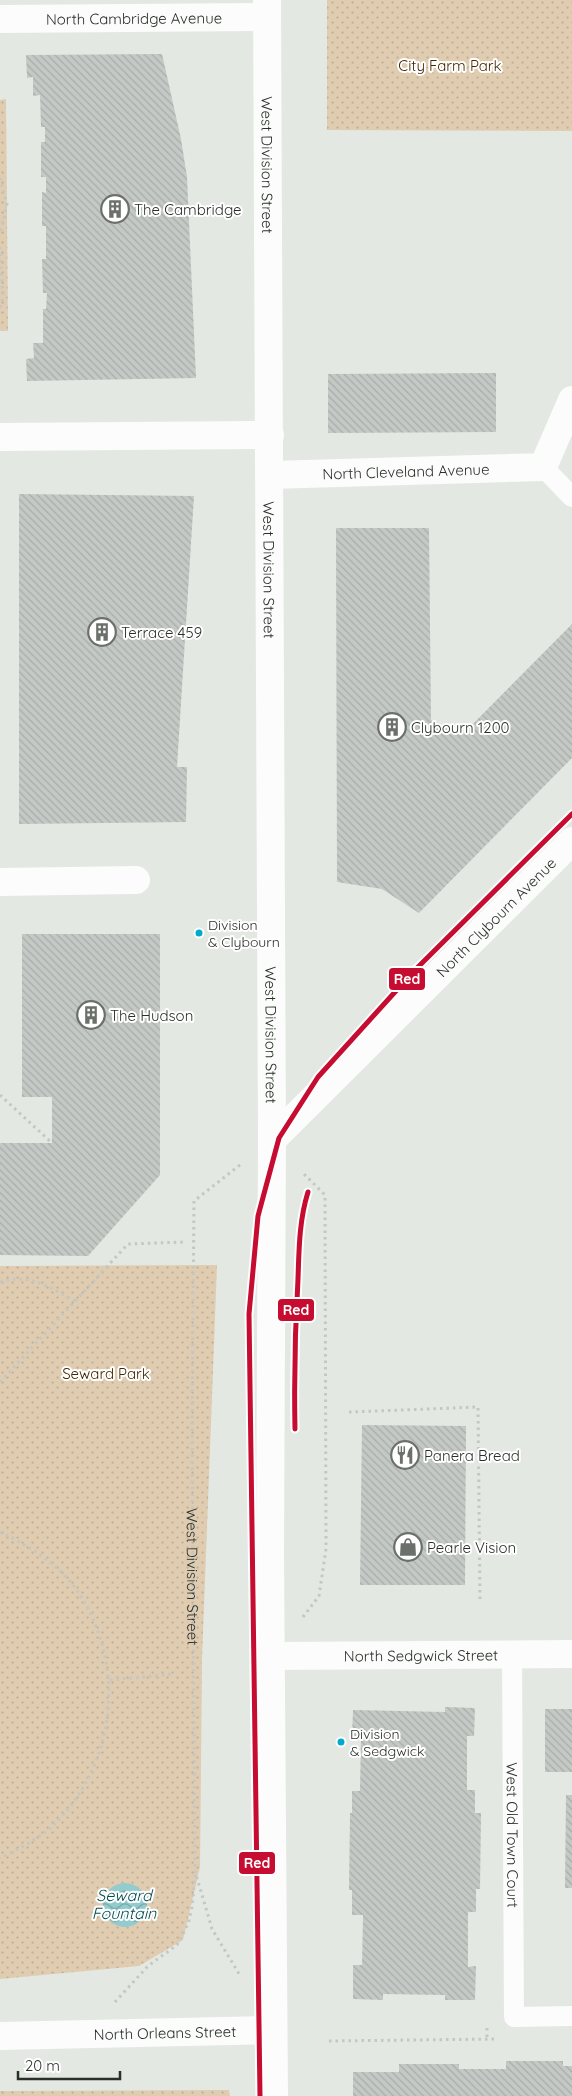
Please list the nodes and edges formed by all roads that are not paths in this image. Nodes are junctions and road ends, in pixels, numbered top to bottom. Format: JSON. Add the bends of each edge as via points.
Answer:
{"nodes":[{"id":1,"x":266,"y":8,"type":"edge"},
{"id":2,"x":0,"y":19,"type":"edge"},
{"id":3,"x":572,"y":400,"type":"edge"},
{"id":4,"x":270,"y":435,"type":"junction"},
{"id":5,"x":0,"y":437,"type":"edge"},
{"id":6,"x":543,"y":467,"type":"junction"},
{"id":7,"x":270,"y":475,"type":"junction"},
{"id":8,"x":572,"y":497,"type":"edge"},
{"id":9,"x":572,"y":841,"type":"edge"},
{"id":10,"x":136,"y":880,"type":"dead end"},
{"id":11,"x":0,"y":882,"type":"edge"},
{"id":12,"x":272,"y":1140,"type":"junction"},
{"id":13,"x":512,"y":1654,"type":"junction"},
{"id":14,"x":572,"y":1654,"type":"edge"},
{"id":15,"x":271,"y":1656,"type":"junction"},
{"id":16,"x":572,"y":2016,"type":"edge"},
{"id":17,"x":273,"y":2030,"type":"junction"},
{"id":18,"x":0,"y":2036,"type":"edge"},
{"id":19,"x":274,"y":2096,"type":"edge"}],
"edges":[{"from":1,"to":2,"type":"main road","name":"North Cambridge Avenue"},
{"from":1,"to":4,"type":"main road","name":"West Division Street"},
{"from":3,"to":6,"type":"main road"},
{"from":4,"to":5,"type":"main road"},
{"from":4,"to":7,"type":"main road","name":"West Division Street"},
{"from":6,"to":7,"type":"main road","name":"North Cleveland Avenue"},
{"from":6,"to":8,"type":"lane"},
{"from":7,"to":12,"type":"main road","name":"West Division Street"},
{"from":9,"to":12,"type":"main road","name":"North Clybourn Avenue"},
{"from":10,"to":11,"type":"main road"},
{"from":12,"to":15,"type":"main road","name":"West Division Street"},
{"from":13,"to":14,"type":"main road","name":"North Sedgwick Street"},
{"from":13,"to":15,"type":"main road","name":"North Sedgwick Street"},
{"from":13,"to":16,"type":"lane","name":"West Old Town Court","via":[[514,2017]]},
{"from":15,"to":17,"type":"main road","name":"West Division Street"},
{"from":17,"to":18,"type":"main road","name":"North Orleans Street"},
{"from":17,"to":19,"type":"main road","name":"West Division Street"}]}
